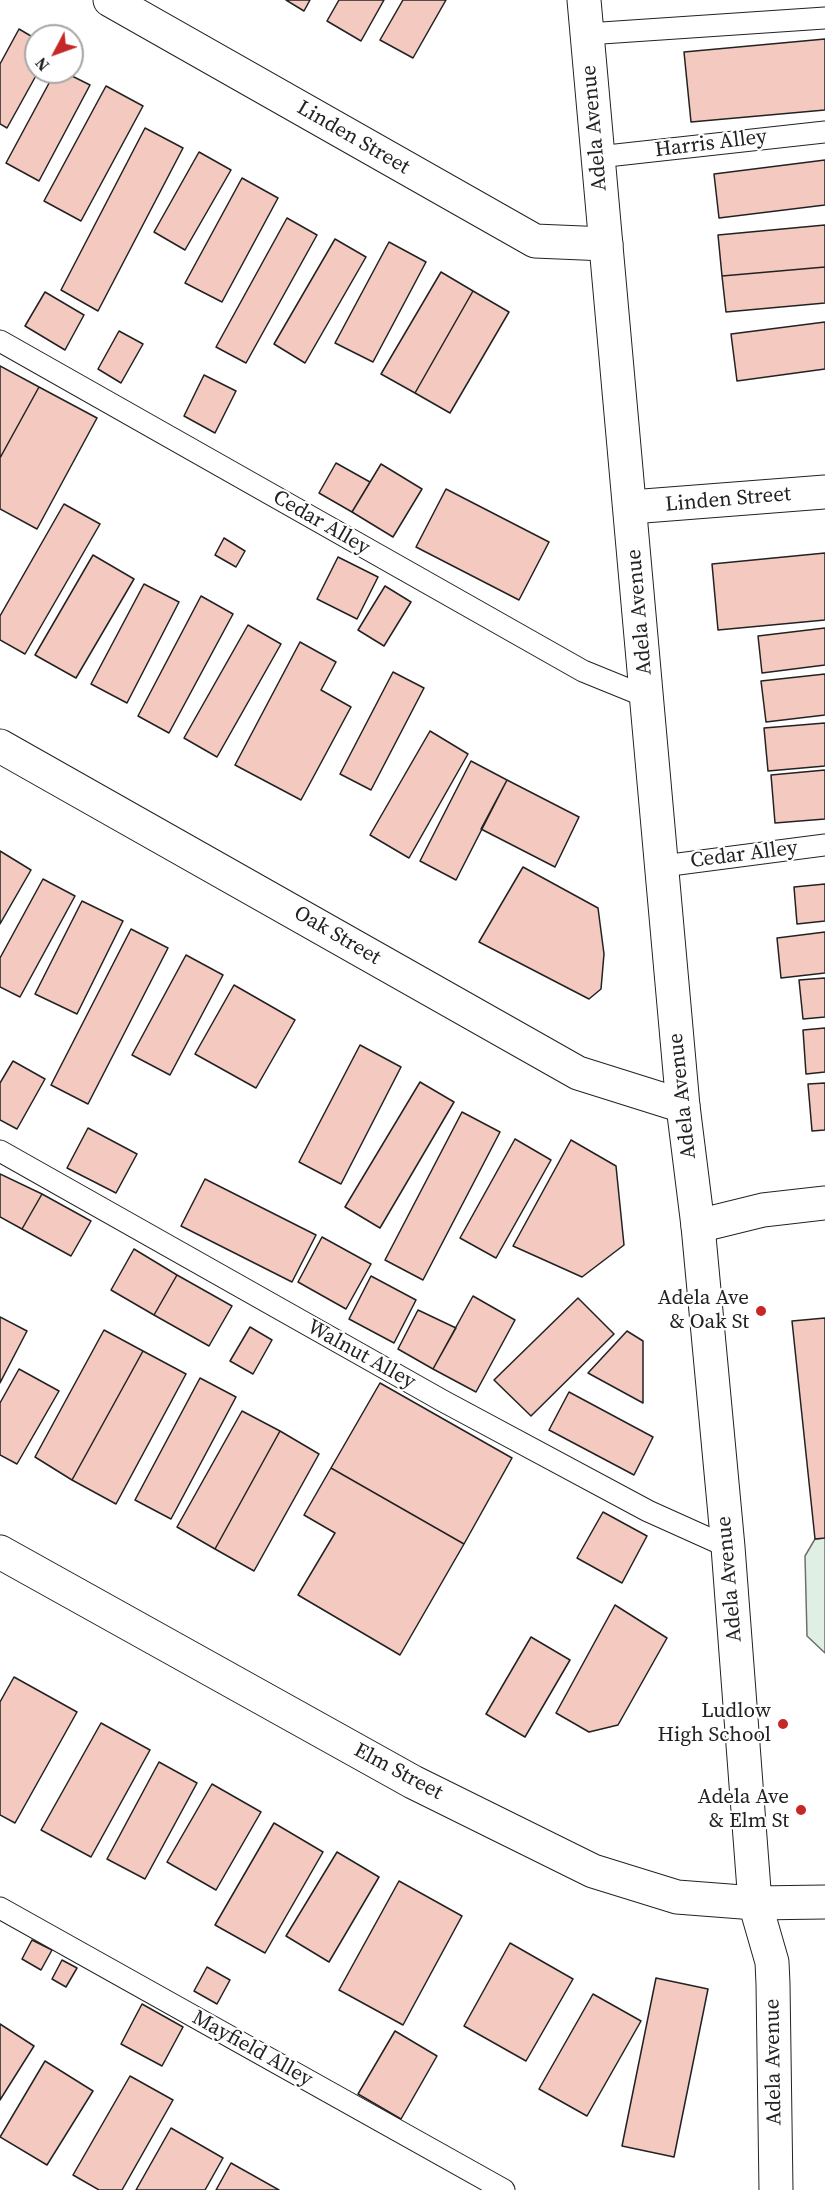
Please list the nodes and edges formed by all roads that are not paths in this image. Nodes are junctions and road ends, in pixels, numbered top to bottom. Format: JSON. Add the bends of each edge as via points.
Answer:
{"nodes":[{"id":1,"x":110,"y":0,"type":"edge"},
{"id":2,"x":584,"y":0,"type":"edge"},
{"id":3,"x":825,"y":18,"type":"edge"},
{"id":4,"x":587,"y":34,"type":"junction"},
{"id":5,"x":825,"y":132,"type":"edge"},
{"id":6,"x":598,"y":157,"type":"junction"},
{"id":7,"x":606,"y":244,"type":"junction"},
{"id":8,"x":0,"y":341,"type":"edge"},
{"id":9,"x":825,"y":492,"type":"edge"},
{"id":10,"x":631,"y":507,"type":"junction"},
{"id":11,"x":647,"y":697,"type":"junction"},
{"id":12,"x":0,"y":746,"type":"edge"},
{"id":13,"x":825,"y":845,"type":"edge"},
{"id":14,"x":663,"y":866,"type":"junction"},
{"id":15,"x":683,"y":1106,"type":"junction"},
{"id":16,"x":0,"y":1151,"type":"edge"},
{"id":17,"x":825,"y":1203,"type":"edge"},
{"id":18,"x":698,"y":1226,"type":"junction"},
{"id":19,"x":728,"y":1547,"type":"junction"},
{"id":20,"x":0,"y":1552,"type":"edge"},
{"id":21,"x":825,"y":1902,"type":"edge"},
{"id":22,"x":755,"y":1903,"type":"junction"},
{"id":23,"x":0,"y":1908,"type":"edge"},
{"id":24,"x":504,"y":2190,"type":"edge"},
{"id":25,"x":776,"y":2190,"type":"edge"}],
"edges":[{"from":1,"to":7,"type":"street","name":"Linden Street","via":[[535,241]]},
{"from":2,"to":4,"type":"street","name":"Adela Avenue"},
{"from":3,"to":4,"type":"lane"},
{"from":4,"to":6,"type":"street","name":"Adela Avenue"},
{"from":5,"to":6,"type":"lane","name":"Harris Alley"},
{"from":6,"to":7,"type":"street","name":"Adela Avenue"},
{"from":7,"to":10,"type":"street","name":"Adela Avenue"},
{"from":8,"to":11,"type":"lane","name":"Cedar Alley","via":[[583,671]]},
{"from":9,"to":10,"type":"street","name":"Linden Street"},
{"from":10,"to":11,"type":"street","name":"Adela Avenue"},
{"from":11,"to":14,"type":"street","name":"Adela Avenue"},
{"from":12,"to":15,"type":"street","name":"Oak Street","via":[[578,1073]]},
{"from":13,"to":14,"type":"lane","name":"Cedar Alley"},
{"from":14,"to":15,"type":"street","name":"Adela Avenue"},
{"from":15,"to":18,"type":"street","name":"Adela Avenue"},
{"from":16,"to":19,"type":"lane","name":"Walnut Alley","via":[[443,1401],[648,1511]]},
{"from":17,"to":18,"type":"street","via":[[763,1210]]},
{"from":18,"to":19,"type":"street","name":"Adela Avenue"},
{"from":19,"to":22,"type":"street","name":"Adela Avenue"},
{"from":20,"to":22,"type":"street","name":"Elm Street","via":[[413,1782],[593,1871],[677,1897]]},
{"from":21,"to":22,"type":"street","name":"Elm Street"},
{"from":22,"to":25,"type":"street","name":"Adela Avenue","via":[[772,1962]]},
{"from":23,"to":24,"type":"lane","name":"Mayfield Alley"}]}
